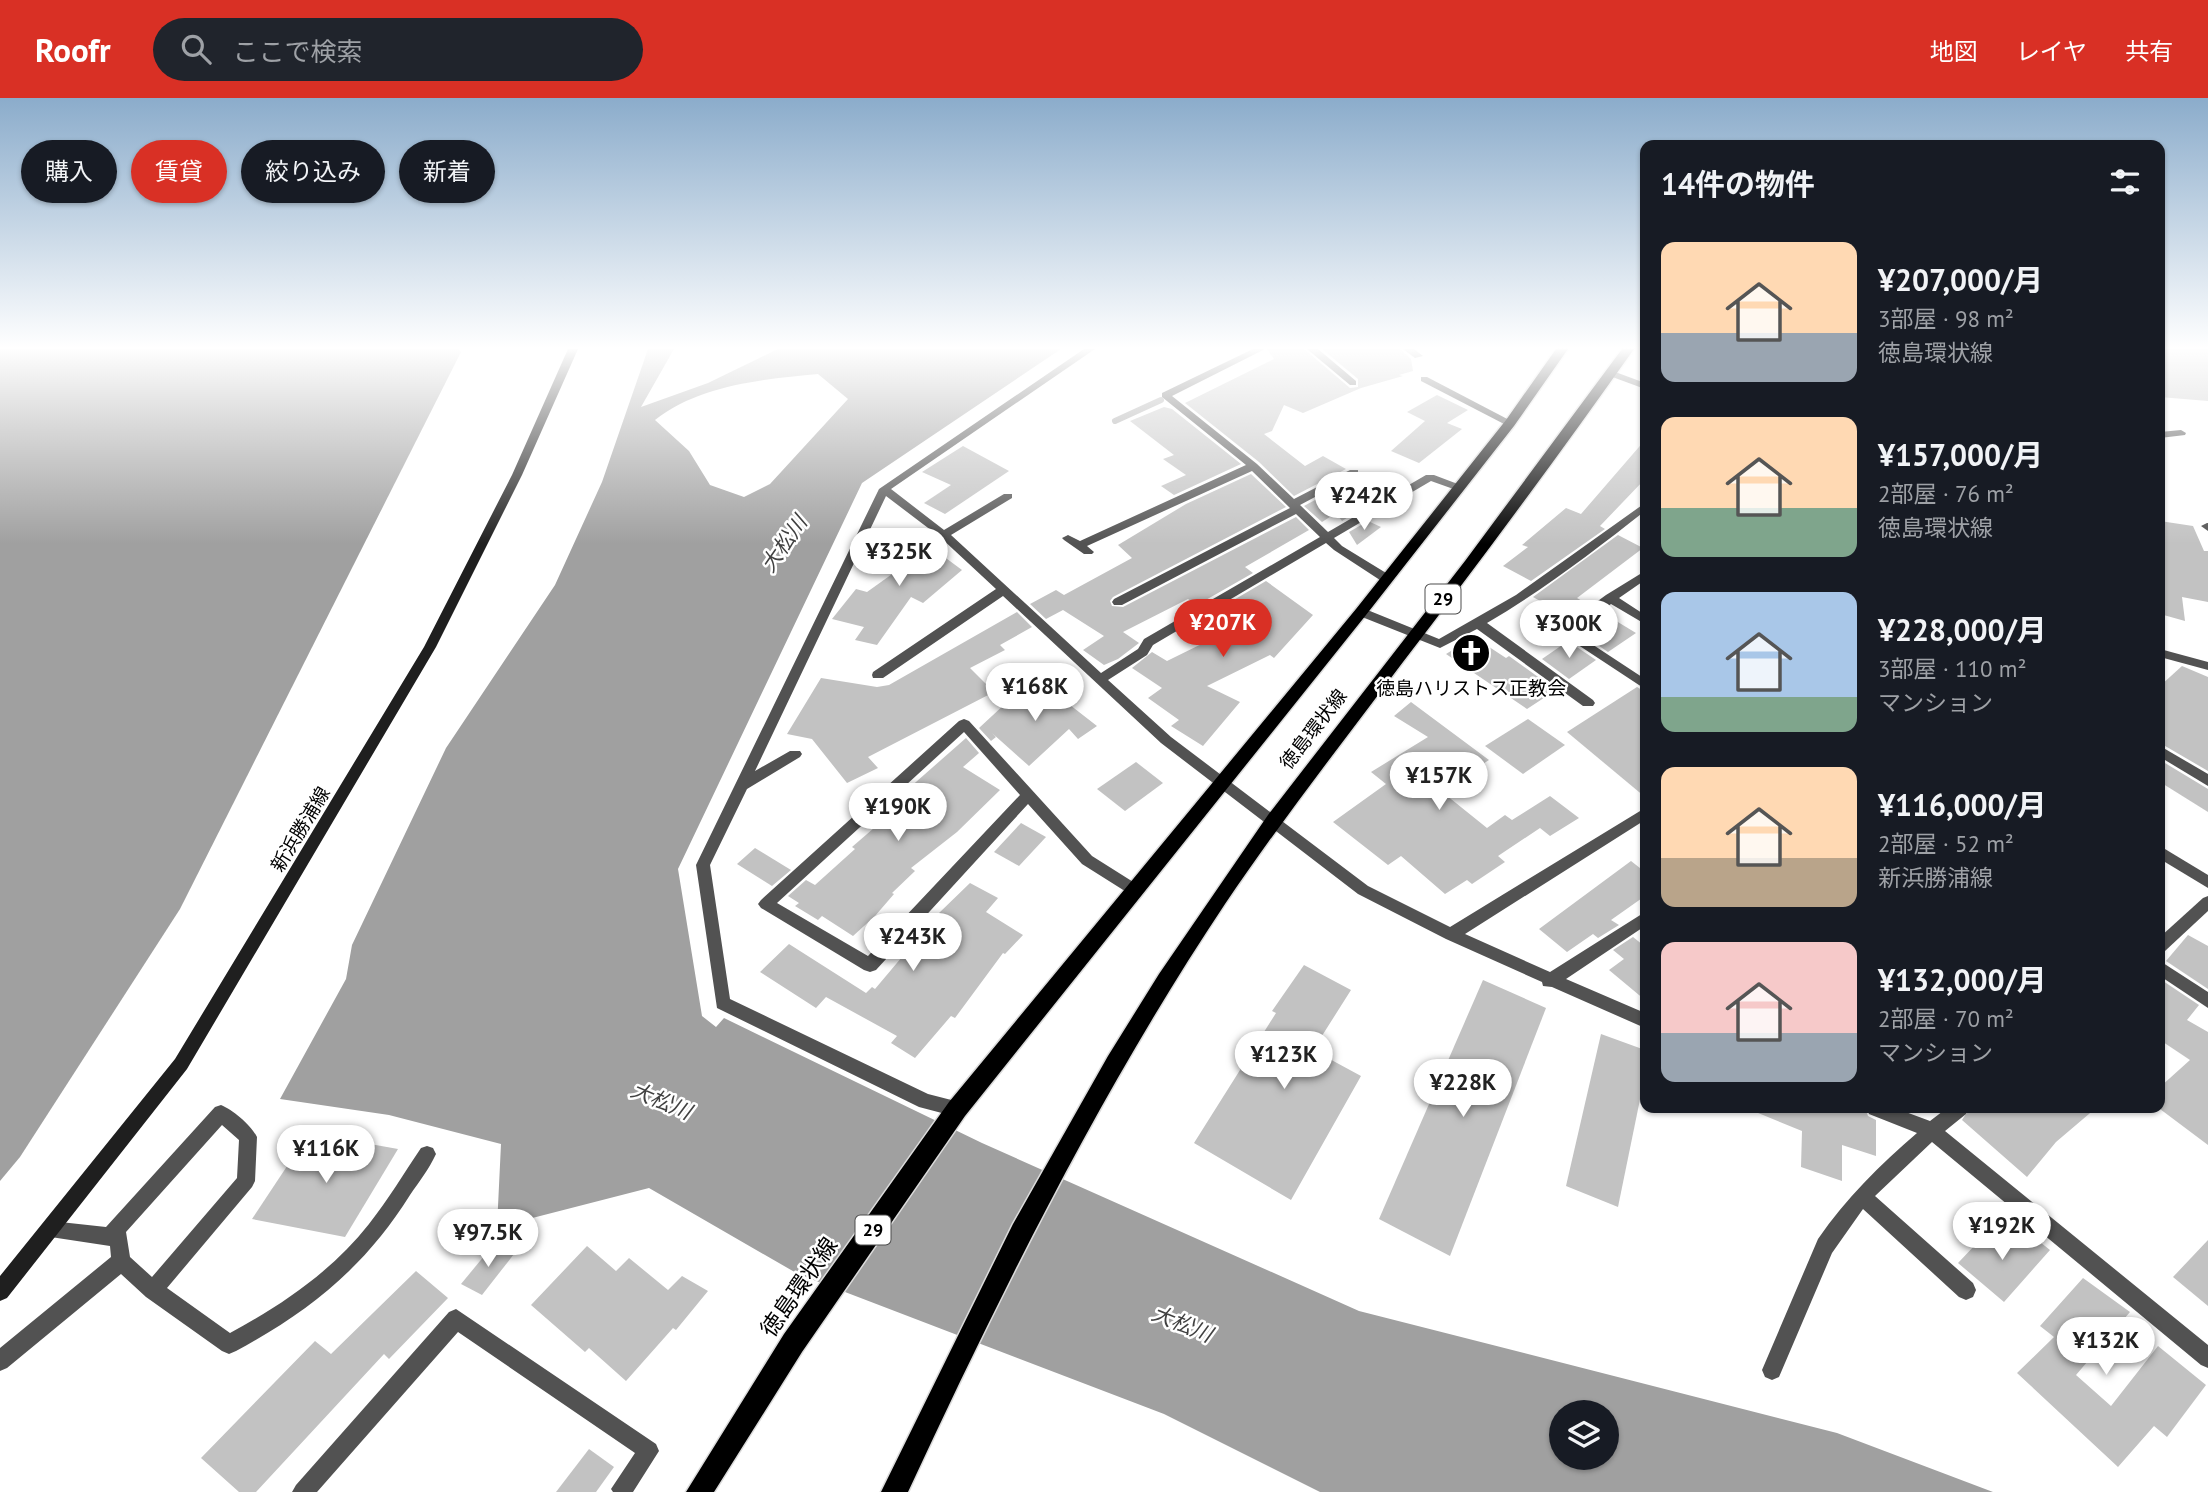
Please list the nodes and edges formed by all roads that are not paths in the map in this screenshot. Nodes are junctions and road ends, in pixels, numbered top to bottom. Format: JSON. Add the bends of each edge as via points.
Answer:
{"nodes":[{"id":1,"x":544,"y":414,"type":"edge"},
{"id":2,"x":994,"y":414,"type":"edge"},
{"id":3,"x":1189,"y":414,"type":"edge"},
{"id":4,"x":1493,"y":414,"type":"edge"},
{"id":5,"x":1516,"y":414,"type":"edge"},
{"id":6,"x":1580,"y":414,"type":"edge"},
{"id":7,"x":1510,"y":423,"type":"junction"},
{"id":8,"x":2181,"y":433,"type":"dead end"},
{"id":9,"x":2165,"y":435,"type":"edge"},
{"id":10,"x":1253,"y":466,"type":"junction"},
{"id":11,"x":1354,"y":472,"type":"dead end"},
{"id":12,"x":1459,"y":488,"type":"junction"},
{"id":13,"x":884,"y":489,"type":"junction"},
{"id":14,"x":1008,"y":496,"type":"dead end"},
{"id":15,"x":1295,"y":507,"type":"junction"},
{"id":16,"x":1640,"y":510,"type":"edge"},
{"id":17,"x":944,"y":536,"type":"junction"},
{"id":18,"x":1068,"y":538,"type":"dead end"},
{"id":19,"x":1328,"y":539,"type":"junction"},
{"id":20,"x":1640,"y":578,"type":"edge"},
{"id":21,"x":1387,"y":579,"type":"junction"},
{"id":22,"x":1003,"y":590,"type":"junction"},
{"id":23,"x":1610,"y":598,"type":"junction"},
{"id":24,"x":1118,"y":602,"type":"dead end"},
{"id":25,"x":1361,"y":612,"type":"junction"},
{"id":26,"x":1640,"y":617,"type":"edge"},
{"id":27,"x":1479,"y":624,"type":"junction"},
{"id":28,"x":1417,"y":634,"type":"junction"},
{"id":29,"x":2165,"y":654,"type":"edge"},
{"id":30,"x":2208,"y":666,"type":"edge"},
{"id":31,"x":878,"y":675,"type":"dead end"},
{"id":32,"x":1100,"y":680,"type":"junction"},
{"id":33,"x":1640,"y":682,"type":"edge"},
{"id":34,"x":1588,"y":703,"type":"dead end"},
{"id":35,"x":795,"y":754,"type":"dead end"},
{"id":36,"x":2165,"y":754,"type":"edge"},
{"id":37,"x":2206,"y":778,"type":"edge"},
{"id":38,"x":1222,"y":784,"type":"junction"},
{"id":39,"x":740,"y":786,"type":"junction"},
{"id":40,"x":1028,"y":795,"type":"junction"},
{"id":41,"x":1640,"y":816,"type":"edge"},
{"id":42,"x":1273,"y":821,"type":"junction"},
{"id":43,"x":2165,"y":855,"type":"edge"},
{"id":44,"x":2208,"y":882,"type":"edge"},
{"id":45,"x":1133,"y":889,"type":"junction"},
{"id":46,"x":2208,"y":902,"type":"edge"},
{"id":47,"x":1640,"y":921,"type":"edge"},
{"id":48,"x":1451,"y":935,"type":"junction"},
{"id":49,"x":2165,"y":941,"type":"edge"},
{"id":50,"x":2165,"y":971,"type":"edge"},
{"id":51,"x":1549,"y":981,"type":"junction"},
{"id":52,"x":2208,"y":1001,"type":"edge"},
{"id":53,"x":1640,"y":1019,"type":"edge"},
{"id":54,"x":954,"y":1113,"type":"junction"},
{"id":55,"x":1888,"y":1113,"type":"edge"},
{"id":56,"x":1953,"y":1113,"type":"edge"},
{"id":57,"x":1931,"y":1130,"type":"junction"},
{"id":58,"x":427,"y":1154,"type":"dead end"},
{"id":59,"x":1863,"y":1198,"type":"junction"},
{"id":60,"x":51,"y":1230,"type":"junction"},
{"id":61,"x":110,"y":1236,"type":"junction"},
{"id":62,"x":121,"y":1261,"type":"junction"},
{"id":63,"x":153,"y":1290,"type":"junction"},
{"id":64,"x":1966,"y":1290,"type":"dead end"},
{"id":65,"x":0,"y":1291,"type":"edge"},
{"id":66,"x":2208,"y":1358,"type":"edge"},
{"id":67,"x":0,"y":1361,"type":"edge"},
{"id":68,"x":1772,"y":1370,"type":"dead end"},
{"id":69,"x":622,"y":1489,"type":"dead end"},
{"id":70,"x":303,"y":1492,"type":"edge"},
{"id":71,"x":699,"y":1492,"type":"edge"},
{"id":72,"x":894,"y":1492,"type":"edge"}],
"edges":[{"from":1,"to":60,"type":"main road","name":"新浜勝浦線","via":[[430,646],[298,870],[181,1063]]},
{"from":2,"to":13,"type":"street"},
{"from":3,"to":10,"type":"street"},
{"from":4,"to":7,"type":"street"},
{"from":5,"to":7,"type":"main road","name":"徳島環状線","number":"29"},
{"from":6,"to":28,"type":"main road","name":"徳島環状線","number":"29"},
{"from":7,"to":12,"type":"main road","name":"徳島環状線","number":"29"},
{"from":8,"to":9,"type":"street"},
{"from":10,"to":15,"type":"street"},
{"from":10,"to":18,"type":"street","via":[[1084,549]]},
{"from":11,"to":15,"type":"street"},
{"from":12,"to":19,"type":"street","via":[[1430,477]]},
{"from":12,"to":21,"type":"main road","name":"徳島環状線","number":"29"},
{"from":13,"to":17,"type":"street"},
{"from":13,"to":39,"type":"street"},
{"from":14,"to":17,"type":"street"},
{"from":15,"to":19,"type":"street"},
{"from":15,"to":24,"type":"street"},
{"from":16,"to":27,"type":"street"},
{"from":17,"to":22,"type":"street"},
{"from":19,"to":21,"type":"street"},
{"from":19,"to":32,"type":"street","via":[[1147,642],[1143,652]]},
{"from":20,"to":23,"type":"street"},
{"from":21,"to":25,"type":"main road","name":"徳島環状線","number":"29"},
{"from":22,"to":31,"type":"street"},
{"from":22,"to":32,"type":"street"},
{"from":23,"to":26,"type":"street"},
{"from":23,"to":33,"type":"street","via":[[1563,631]]},
{"from":25,"to":28,"type":"street"},
{"from":25,"to":38,"type":"main road","name":"徳島環状線","number":"29"},
{"from":27,"to":28,"type":"street","via":[[1440,644]]},
{"from":27,"to":34,"type":"street"},
{"from":28,"to":42,"type":"main road","name":"徳島環状線","number":"29"},
{"from":29,"to":30,"type":"street"},
{"from":32,"to":38,"type":"street"},
{"from":35,"to":39,"type":"street"},
{"from":36,"to":37,"type":"street"},
{"from":38,"to":42,"type":"street"},
{"from":38,"to":45,"type":"main road","name":"徳島環状線","number":"29"},
{"from":39,"to":54,"type":"street","via":[[702,865],[723,1003]]},
{"from":40,"to":40,"type":"street","via":[[964,724],[766,904],[870,965]]},
{"from":40,"to":45,"type":"street","via":[[1087,860]]},
{"from":41,"to":48,"type":"street"},
{"from":42,"to":48,"type":"street","via":[[1363,890]]},
{"from":42,"to":72,"type":"main road","name":"徳島環状線","number":"29","via":[[1175,968],[1059,1159],[944,1383]]},
{"from":43,"to":44,"type":"street"},
{"from":45,"to":54,"type":"main road","name":"徳島環状線","number":"29"},
{"from":46,"to":49,"type":"street"},
{"from":47,"to":51,"type":"street"},
{"from":48,"to":51,"type":"street"},
{"from":50,"to":52,"type":"street"},
{"from":51,"to":53,"type":"street"},
{"from":54,"to":71,"type":"main road","name":"徳島環状線","number":"29","via":[[793,1343]]},
{"from":55,"to":57,"type":"street"},
{"from":56,"to":57,"type":"street"},
{"from":57,"to":59,"type":"street"},
{"from":57,"to":66,"type":"street"},
{"from":58,"to":63,"type":"street","via":[[366,1242],[308,1296],[229,1344]]},
{"from":59,"to":64,"type":"street"},
{"from":59,"to":68,"type":"street","via":[[1826,1245]]},
{"from":60,"to":61,"type":"street"},
{"from":60,"to":65,"type":"main road","name":"新浜勝浦線"},
{"from":61,"to":62,"type":"street","via":[[119,1238]]},
{"from":61,"to":63,"type":"street","via":[[221,1113],[248,1137],[246,1181]]},
{"from":62,"to":63,"type":"street"},
{"from":62,"to":67,"type":"street"},
{"from":69,"to":70,"type":"street","via":[[649,1451],[456,1319]]}]}
